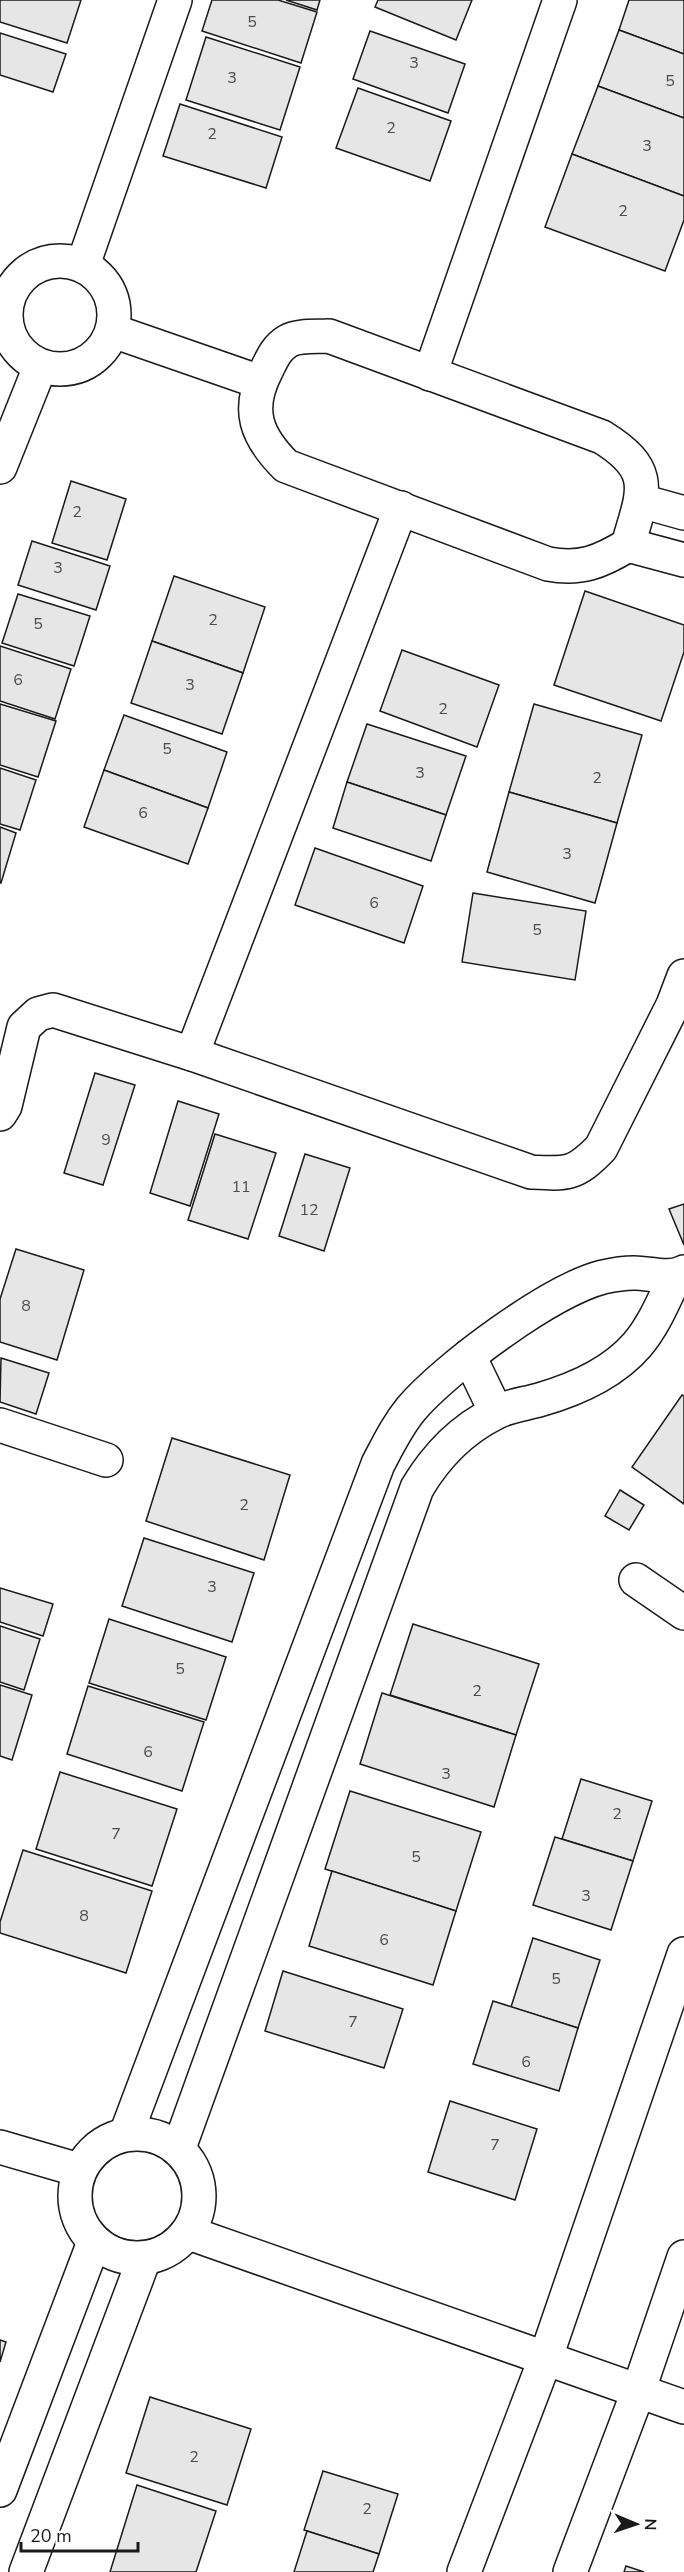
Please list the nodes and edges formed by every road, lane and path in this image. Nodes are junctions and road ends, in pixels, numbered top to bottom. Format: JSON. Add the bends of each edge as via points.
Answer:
{"nodes":[{"id":1,"x":175,"y":0,"type":"edge"},
{"id":2,"x":560,"y":0,"type":"edge"},
{"id":3,"x":83,"y":265,"type":"junction"},
{"id":4,"x":112,"y":331,"type":"junction"},
{"id":5,"x":40,"y":367,"type":"junction"},
{"id":6,"x":430,"y":374,"type":"junction"},
{"id":7,"x":260,"y":382,"type":"junction"},
{"id":8,"x":0,"y":467,"type":"edge"},
{"id":9,"x":641,"y":501,"type":"junction"},
{"id":10,"x":401,"y":508,"type":"junction"},
{"id":11,"x":684,"y":513,"type":"edge"},
{"id":12,"x":628,"y":545,"type":"junction"},
{"id":13,"x":684,"y":560,"type":"edge"},
{"id":14,"x":684,"y":976,"type":"edge"},
{"id":15,"x":192,"y":1053,"type":"junction"},
{"id":16,"x":0,"y":1114,"type":"edge"},
{"id":17,"x":679,"y":1274,"type":"edge"},
{"id":18,"x":469,"y":1356,"type":"junction"},
{"id":19,"x":496,"y":1412,"type":"junction"},
{"id":20,"x":0,"y":1425,"type":"edge"},
{"id":21,"x":106,"y":1460,"type":"dead end"},
{"id":22,"x":636,"y":1580,"type":"dead end"},
{"id":23,"x":684,"y":1613,"type":"edge"},
{"id":24,"x":684,"y":1954,"type":"edge"},
{"id":25,"x":126,"y":2134,"type":"junction"},
{"id":26,"x":0,"y":2147,"type":"edge"},
{"id":27,"x":179,"y":2148,"type":"junction"},
{"id":28,"x":79,"y":2170,"type":"junction"},
{"id":29,"x":189,"y":2232,"type":"junction"},
{"id":30,"x":93,"y":2242,"type":"junction"},
{"id":31,"x":684,"y":2257,"type":"edge"},
{"id":32,"x":144,"y":2259,"type":"junction"},
{"id":33,"x":546,"y":2357,"type":"junction"},
{"id":34,"x":638,"y":2392,"type":"junction"},
{"id":35,"x":684,"y":2408,"type":"edge"},
{"id":36,"x":0,"y":2490,"type":"edge"},
{"id":37,"x":26,"y":2572,"type":"edge"},
{"id":38,"x":464,"y":2572,"type":"edge"},
{"id":39,"x":570,"y":2572,"type":"edge"}],
"edges":[{"from":1,"to":3,"type":"street"},
{"from":2,"to":6,"type":"street"},
{"from":3,"to":4,"type":"street","via":[[96,274],[113,300]]},
{"from":3,"to":5,"type":"street","via":[[59,260],[35,266],[16,283],[6,306],[7,331],[19,352]]},
{"from":4,"to":5,"type":"street","via":[[105,348],[75,369]]},
{"from":4,"to":7,"type":"street"},
{"from":5,"to":8,"type":"street"},
{"from":6,"to":7,"type":"street","via":[[329,336],[290,339],[276,351]]},
{"from":6,"to":9,"type":"street","via":[[602,437],[633,461],[643,482]]},
{"from":7,"to":10,"type":"street","via":[[254,408],[261,436],[286,466]]},
{"from":9,"to":11,"type":"street"},
{"from":9,"to":12,"type":"street"},
{"from":10,"to":12,"type":"street","via":[[568,568],[596,562]]},
{"from":10,"to":15,"type":"street"},
{"from":12,"to":13,"type":"street"},
{"from":14,"to":15,"type":"street","via":[[601,1148],[586,1163],[565,1174],[531,1172]]},
{"from":15,"to":16,"type":"street","via":[[53,1010],[38,1014],[24,1027]]},
{"from":17,"to":18,"type":"street","via":[[633,1273],[569,1288]]},
{"from":17,"to":19,"type":"street","via":[[637,1345],[609,1369],[576,1388]]},
{"from":18,"to":19,"type":"street"},
{"from":18,"to":25,"type":"street","via":[[412,1407],[398,1424],[378,1464]]},
{"from":19,"to":27,"type":"street","via":[[455,1439],[417,1488]]},
{"from":20,"to":21,"type":"street"},
{"from":22,"to":23,"type":"street"},
{"from":24,"to":33,"type":"street"},
{"from":25,"to":27,"type":"street","via":[[163,2138]]},
{"from":25,"to":28,"type":"street","via":[[108,2139]]},
{"from":26,"to":28,"type":"street"},
{"from":27,"to":29,"type":"street","via":[[196,2174],[199,2204]]},
{"from":28,"to":30,"type":"street","via":[[74,2193],[78,2220]]},
{"from":29,"to":32,"type":"street","via":[[169,2251]]},
{"from":29,"to":33,"type":"street"},
{"from":30,"to":32,"type":"street","via":[[117,2256]]},
{"from":30,"to":36,"type":"street"},
{"from":31,"to":34,"type":"street"},
{"from":32,"to":37,"type":"street"},
{"from":33,"to":34,"type":"street"},
{"from":33,"to":38,"type":"street"},
{"from":34,"to":35,"type":"street"},
{"from":34,"to":39,"type":"street"}]}
